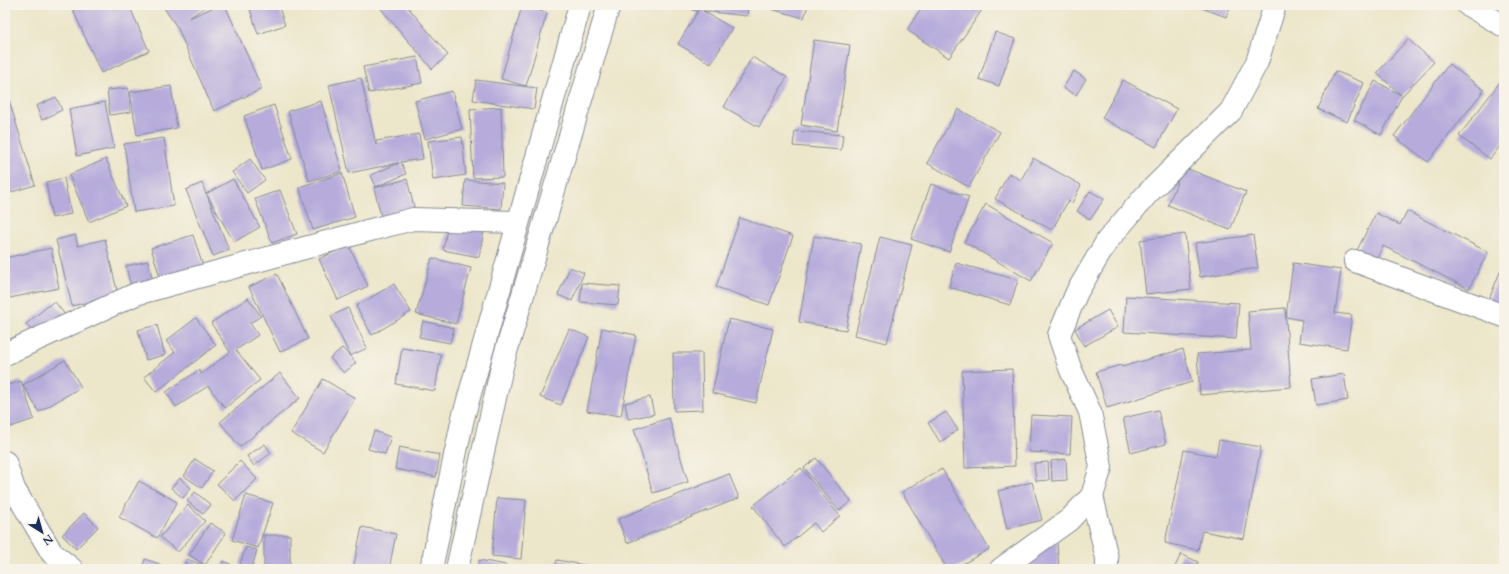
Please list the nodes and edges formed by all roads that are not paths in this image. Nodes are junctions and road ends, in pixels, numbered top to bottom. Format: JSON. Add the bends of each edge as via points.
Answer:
{"nodes":[{"id":1,"x":580,"y":5,"type":"edge"},
{"id":2,"x":608,"y":5,"type":"edge"},
{"id":3,"x":1275,"y":5,"type":"edge"},
{"id":4,"x":1468,"y":5,"type":"edge"},
{"id":5,"x":1504,"y":26,"type":"edge"},
{"id":6,"x":518,"y":222,"type":"junction"},
{"id":7,"x":1355,"y":261,"type":"dead end"},
{"id":8,"x":1504,"y":316,"type":"edge"},
{"id":9,"x":5,"y":354,"type":"edge"},
{"id":10,"x":5,"y":462,"type":"edge"},
{"id":11,"x":1092,"y":496,"type":"junction"},
{"id":12,"x":72,"y":569,"type":"edge"},
{"id":13,"x":431,"y":569,"type":"edge"},
{"id":14,"x":457,"y":569,"type":"edge"},
{"id":15,"x":1001,"y":569,"type":"edge"},
{"id":16,"x":1107,"y":569,"type":"edge"}],
"edges":[{"from":1,"to":6,"type":"street"},
{"from":2,"to":14,"type":"street","via":[[502,362]]},
{"from":3,"to":11,"type":"street","via":[[1257,62],[1231,111],[1147,194],[1108,241],[1077,292],[1059,335],[1070,368],[1090,412],[1100,467]]},
{"from":4,"to":5,"type":"street"},
{"from":6,"to":9,"type":"street","via":[[412,219],[136,294]]},
{"from":6,"to":13,"type":"street","via":[[463,418]]},
{"from":7,"to":8,"type":"street"},
{"from":10,"to":12,"type":"street","via":[[14,489],[52,553]]},
{"from":11,"to":15,"type":"street","via":[[1069,520]]},
{"from":11,"to":16,"type":"street","via":[[1107,558]]}]}
